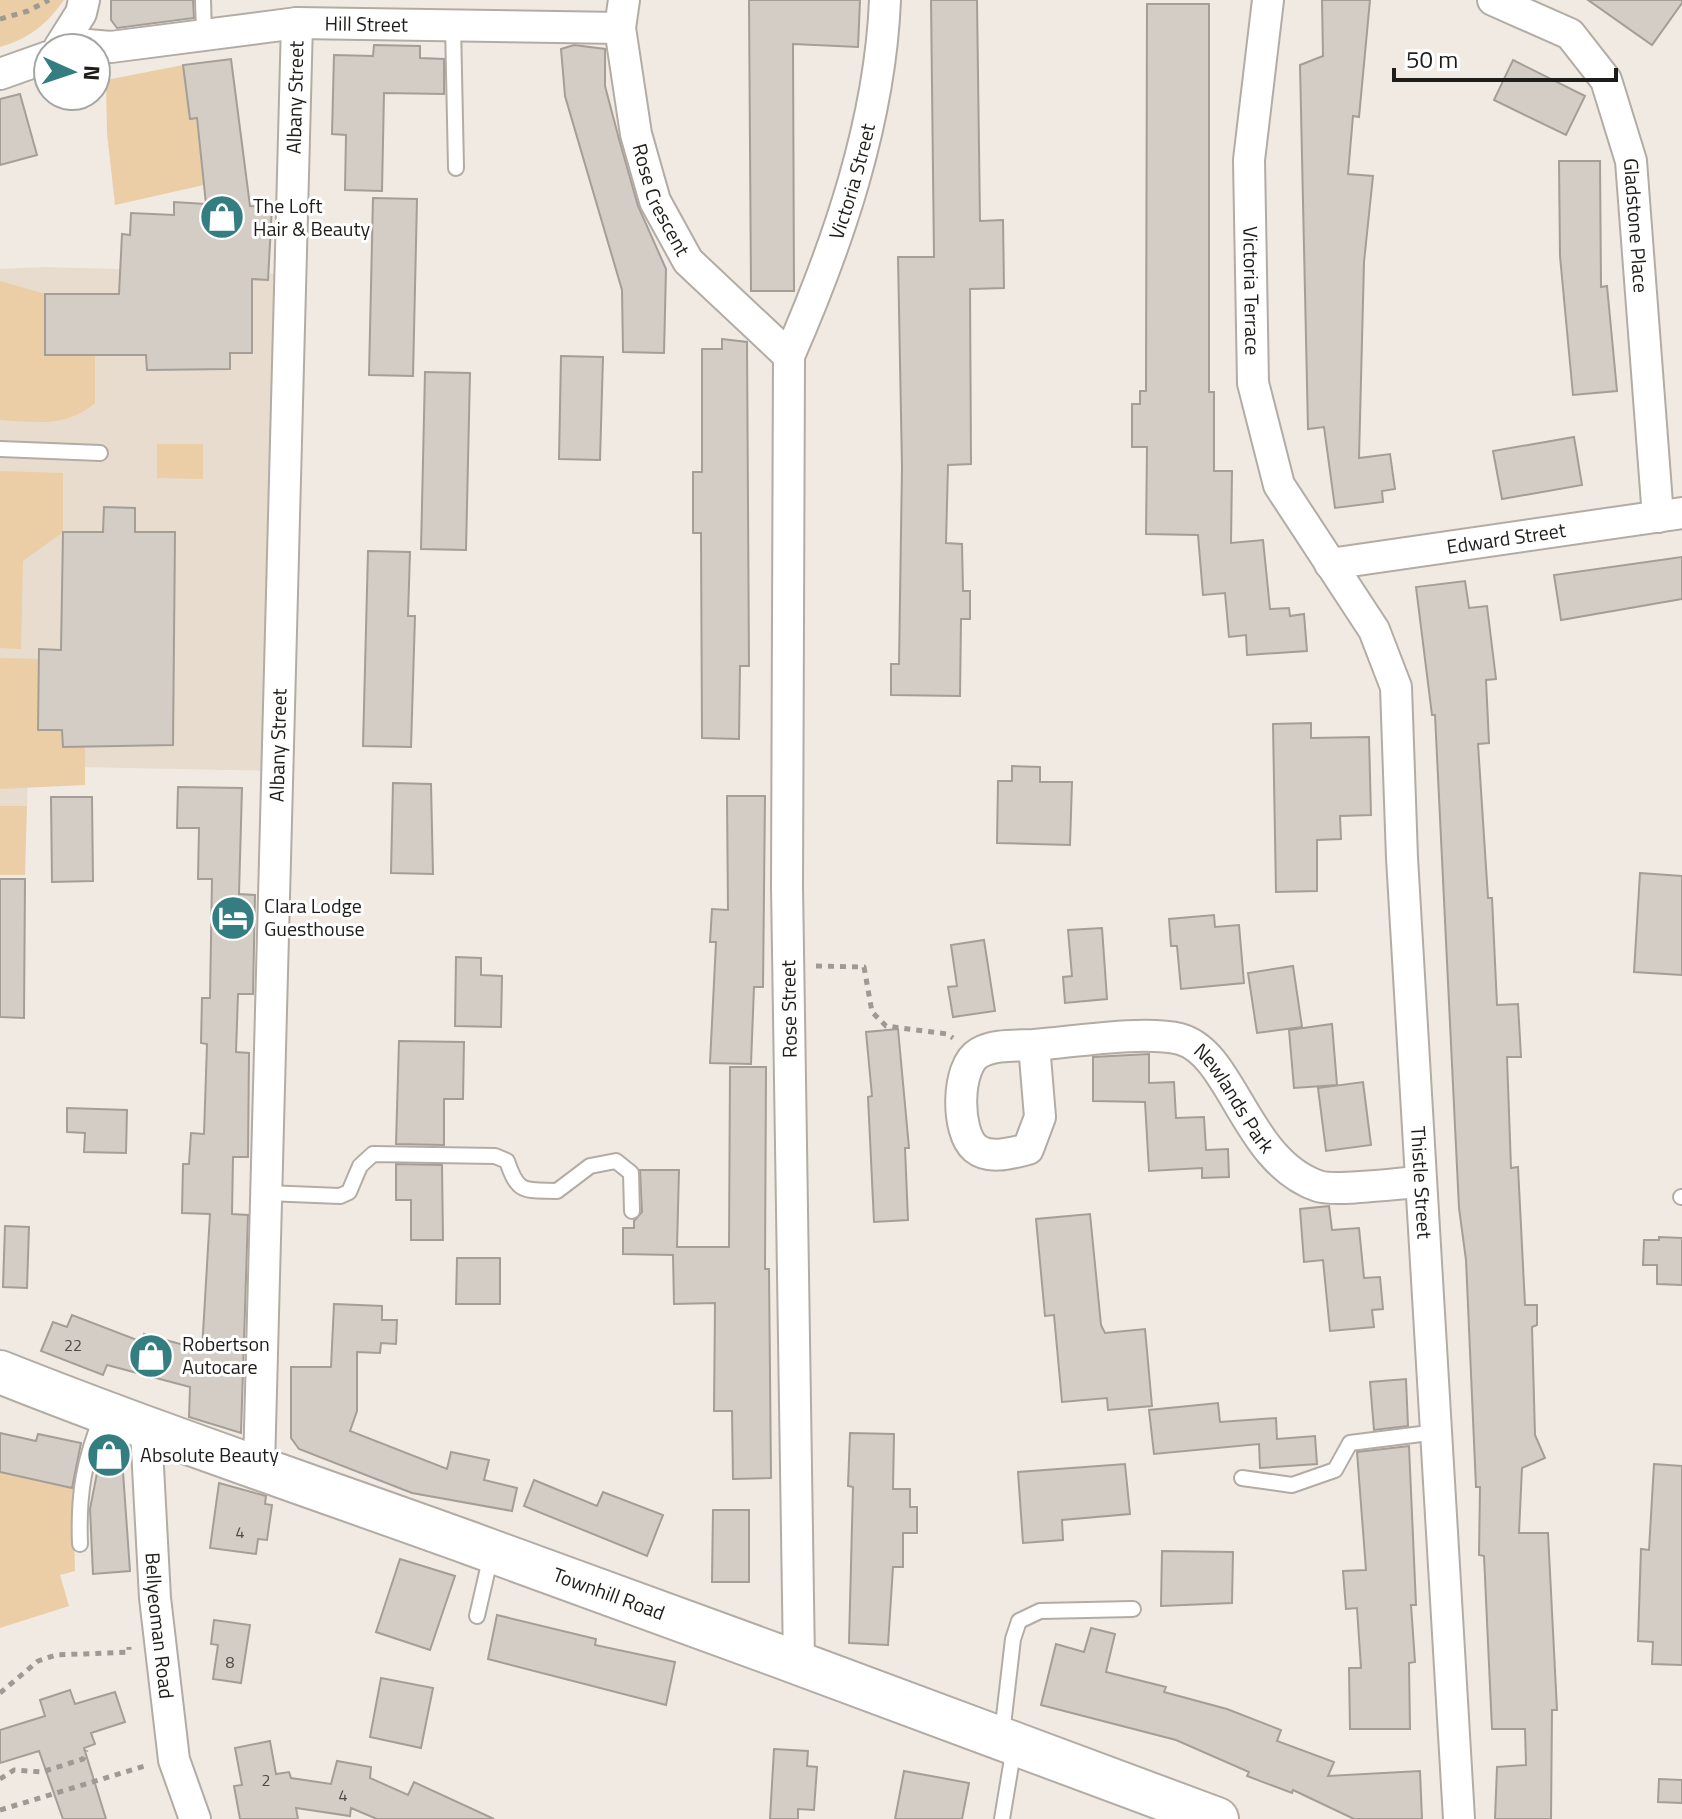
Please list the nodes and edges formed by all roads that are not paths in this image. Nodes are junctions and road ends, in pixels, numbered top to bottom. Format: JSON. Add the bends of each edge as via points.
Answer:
{"nodes":[{"id":1,"x":84,"y":0,"type":"edge"},
{"id":2,"x":203,"y":0,"type":"edge"},
{"id":3,"x":885,"y":0,"type":"edge"},
{"id":4,"x":1268,"y":0,"type":"edge"},
{"id":5,"x":1493,"y":0,"type":"edge"},
{"id":6,"x":622,"y":14,"type":"edge"},
{"id":7,"x":297,"y":23,"type":"junction"},
{"id":8,"x":453,"y":25,"type":"junction"},
{"id":9,"x":68,"y":32,"type":"edge"},
{"id":10,"x":204,"y":33,"type":"junction"},
{"id":11,"x":112,"y":47,"type":"edge"},
{"id":12,"x":32,"y":60,"type":"edge"},
{"id":13,"x":0,"y":74,"type":"edge"},
{"id":14,"x":456,"y":168,"type":"dead end"},
{"id":15,"x":789,"y":356,"type":"junction"},
{"id":16,"x":0,"y":449,"type":"edge"},
{"id":17,"x":100,"y":453,"type":"dead end"},
{"id":18,"x":1670,"y":515,"type":"edge"},
{"id":19,"x":1330,"y":564,"type":"junction"},
{"id":20,"x":1034,"y":1045,"type":"junction"},
{"id":21,"x":1421,"y":1182,"type":"junction"},
{"id":22,"x":266,"y":1193,"type":"junction"},
{"id":23,"x":632,"y":1211,"type":"dead end"},
{"id":24,"x":0,"y":1372,"type":"edge"},
{"id":25,"x":103,"y":1413,"type":"junction"},
{"id":26,"x":146,"y":1430,"type":"junction"},
{"id":27,"x":1437,"y":1432,"type":"junction"},
{"id":28,"x":259,"y":1467,"type":"junction"},
{"id":29,"x":1242,"y":1478,"type":"dead end"},
{"id":30,"x":80,"y":1544,"type":"dead end"},
{"id":31,"x":492,"y":1551,"type":"junction"},
{"id":32,"x":1133,"y":1609,"type":"dead end"},
{"id":33,"x":477,"y":1616,"type":"dead end"},
{"id":34,"x":799,"y":1662,"type":"junction"},
{"id":35,"x":1008,"y":1741,"type":"junction"},
{"id":36,"x":195,"y":1819,"type":"edge"},
{"id":37,"x":1002,"y":1819,"type":"edge"},
{"id":38,"x":1217,"y":1819,"type":"edge"},
{"id":39,"x":1459,"y":1819,"type":"edge"}],
"edges":[{"from":1,"to":9,"type":"street"},
{"from":2,"to":10,"type":"lane"},
{"from":3,"to":15,"type":"street","name":"Victoria Street","via":[[883,53],[849,197]]},
{"from":4,"to":19,"type":"street","name":"Victoria Terrace","via":[[1249,160],[1253,383],[1279,485]]},
{"from":5,"to":18,"type":"street","name":"Gladstone Place","via":[[1570,34],[1606,80],[1631,161]]},
{"from":6,"to":8,"type":"street","name":"Hill Street"},
{"from":6,"to":15,"type":"street","name":"Rose Crescent","via":[[636,134],[655,201],[688,261]]},
{"from":7,"to":8,"type":"street","name":"Hill Street"},
{"from":7,"to":10,"type":"street","name":"Hill Street"},
{"from":7,"to":22,"type":"street","name":"Albany Street"},
{"from":8,"to":14,"type":"lane"},
{"from":10,"to":11,"type":"street","name":"Hill Street"},
{"from":12,"to":13,"type":"street"},
{"from":15,"to":34,"type":"street","name":"Rose Street","via":[[788,965]]},
{"from":16,"to":17,"type":"lane"},
{"from":18,"to":19,"type":"street","name":"Edward Street"},
{"from":19,"to":21,"type":"street","name":"Thistle Street","via":[[1374,630],[1396,687]]},
{"from":20,"to":20,"type":"street","name":"Newlands Park","via":[[1040,1117],[1028,1149],[988,1154],[975,1149],[965,1136],[961,1079],[977,1054]]},
{"from":20,"to":21,"type":"street","name":"Newlands Park","via":[[1181,1039],[1201,1050],[1252,1131],[1294,1175],[1321,1188]]},
{"from":21,"to":27,"type":"street","name":"Thistle Street"},
{"from":22,"to":23,"type":"lane","via":[[340,1196],[349,1192],[360,1166],[373,1154],[495,1156],[507,1161],[522,1189],[557,1191],[590,1166],[616,1161],[631,1173]]},
{"from":22,"to":28,"type":"street","name":"Albany Street"},
{"from":24,"to":25,"type":"street","name":"Townhill Road"},
{"from":25,"to":26,"type":"street","name":"Townhill Road"},
{"from":25,"to":30,"type":"lane","via":[[87,1453],[78,1499]]},
{"from":26,"to":28,"type":"street","name":"Townhill Road"},
{"from":26,"to":36,"type":"street","name":"Bellyeoman Road","via":[[155,1598],[175,1770]]},
{"from":27,"to":29,"type":"lane","via":[[1350,1443],[1335,1470],[1292,1485]]},
{"from":27,"to":39,"type":"street","name":"Thistle Street"},
{"from":28,"to":31,"type":"street","name":"Townhill Road"},
{"from":31,"to":33,"type":"lane"},
{"from":31,"to":34,"type":"street","name":"Townhill Road"},
{"from":32,"to":35,"type":"lane","via":[[1040,1611],[1019,1621],[1013,1639]]},
{"from":34,"to":35,"type":"street","name":"Townhill Road"},
{"from":35,"to":37,"type":"lane"},
{"from":35,"to":38,"type":"street","name":"Townhill Road"}]}
